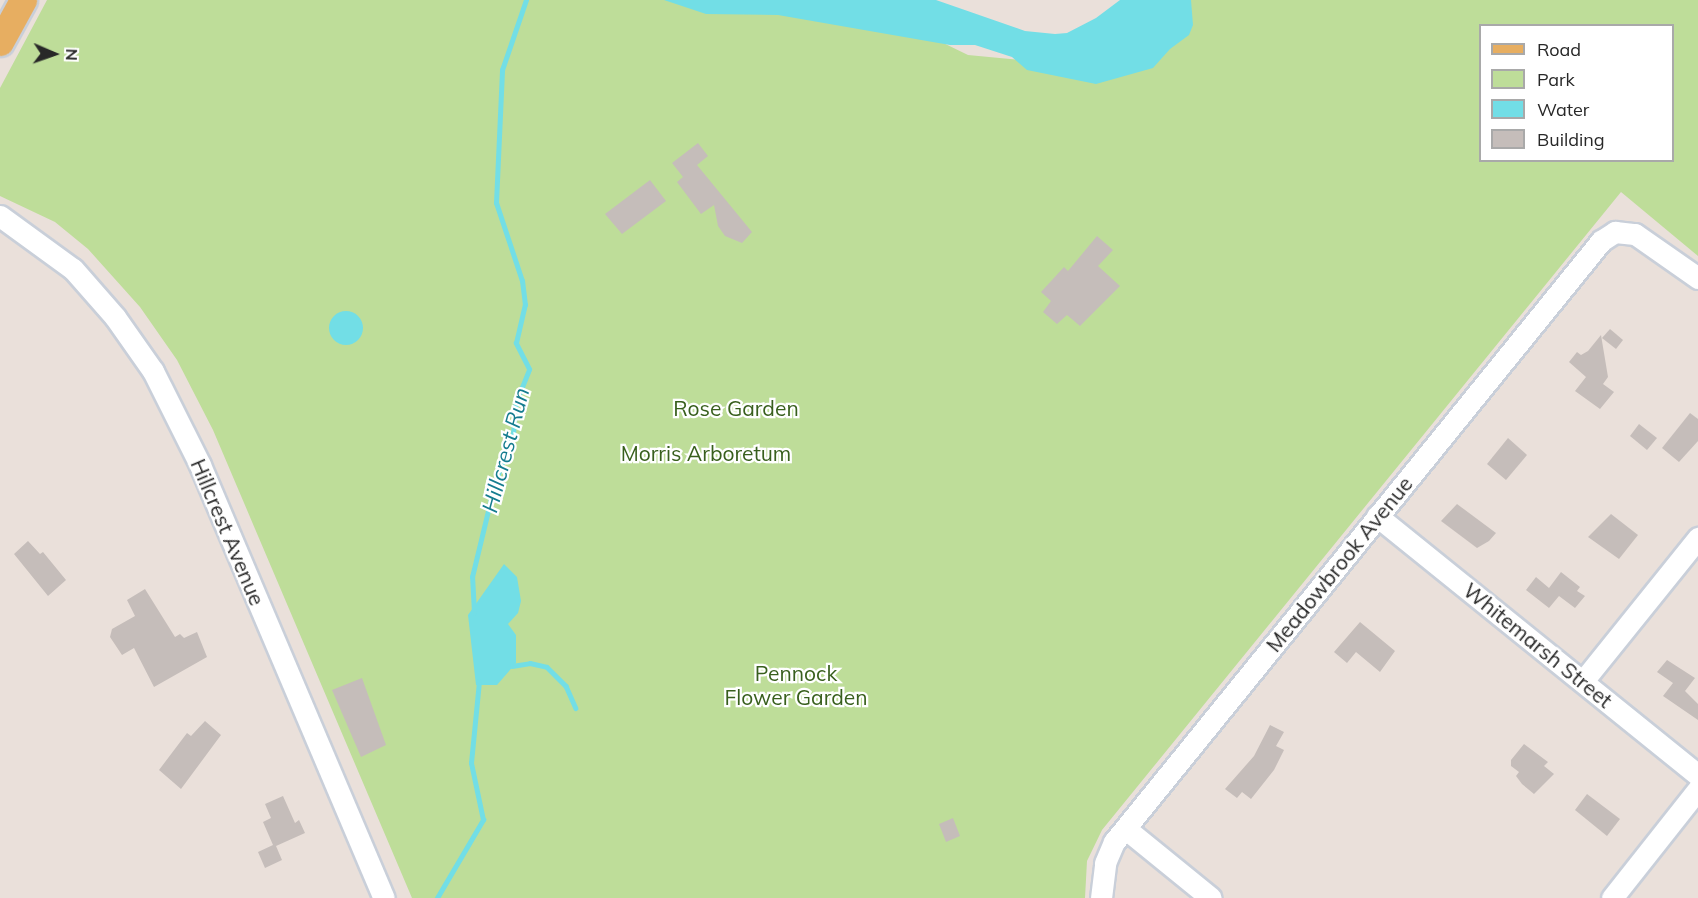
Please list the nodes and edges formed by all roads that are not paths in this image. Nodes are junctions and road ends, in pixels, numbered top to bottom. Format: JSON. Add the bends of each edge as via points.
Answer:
{"nodes":[{"id":1,"x":24,"y":0,"type":"edge"},
{"id":2,"x":0,"y":42,"type":"edge"},
{"id":3,"x":0,"y":216,"type":"edge"},
{"id":4,"x":1698,"y":278,"type":"edge"},
{"id":5,"x":1377,"y":516,"type":"junction"},
{"id":6,"x":1698,"y":538,"type":"edge"},
{"id":7,"x":1583,"y":681,"type":"junction"},
{"id":8,"x":1698,"y":775,"type":"edge"},
{"id":9,"x":1698,"y":789,"type":"edge"},
{"id":10,"x":1126,"y":829,"type":"junction"},
{"id":11,"x":384,"y":898,"type":"edge"},
{"id":12,"x":1101,"y":898,"type":"edge"},
{"id":13,"x":1211,"y":898,"type":"edge"},
{"id":14,"x":1612,"y":898,"type":"edge"}],
"edges":[{"from":1,"to":2,"type":"main road"},
{"from":3,"to":11,"type":"street","name":"Hillcrest Avenue","via":[[73,269],[115,317],[153,371],[191,445]]},
{"from":4,"to":5,"type":"street","name":"Meadowbrook Avenue","via":[[1635,234],[1615,232],[1601,241]]},
{"from":5,"to":7,"type":"street","name":"Whitemarsh Street"},
{"from":5,"to":10,"type":"street","name":"Meadowbrook Avenue"},
{"from":6,"to":7,"type":"street"},
{"from":7,"to":8,"type":"street","name":"Whitemarsh Street"},
{"from":9,"to":14,"type":"street"},
{"from":10,"to":12,"type":"street","name":"Meadowbrook Avenue","via":[[1107,853]]},
{"from":10,"to":13,"type":"street"}]}
